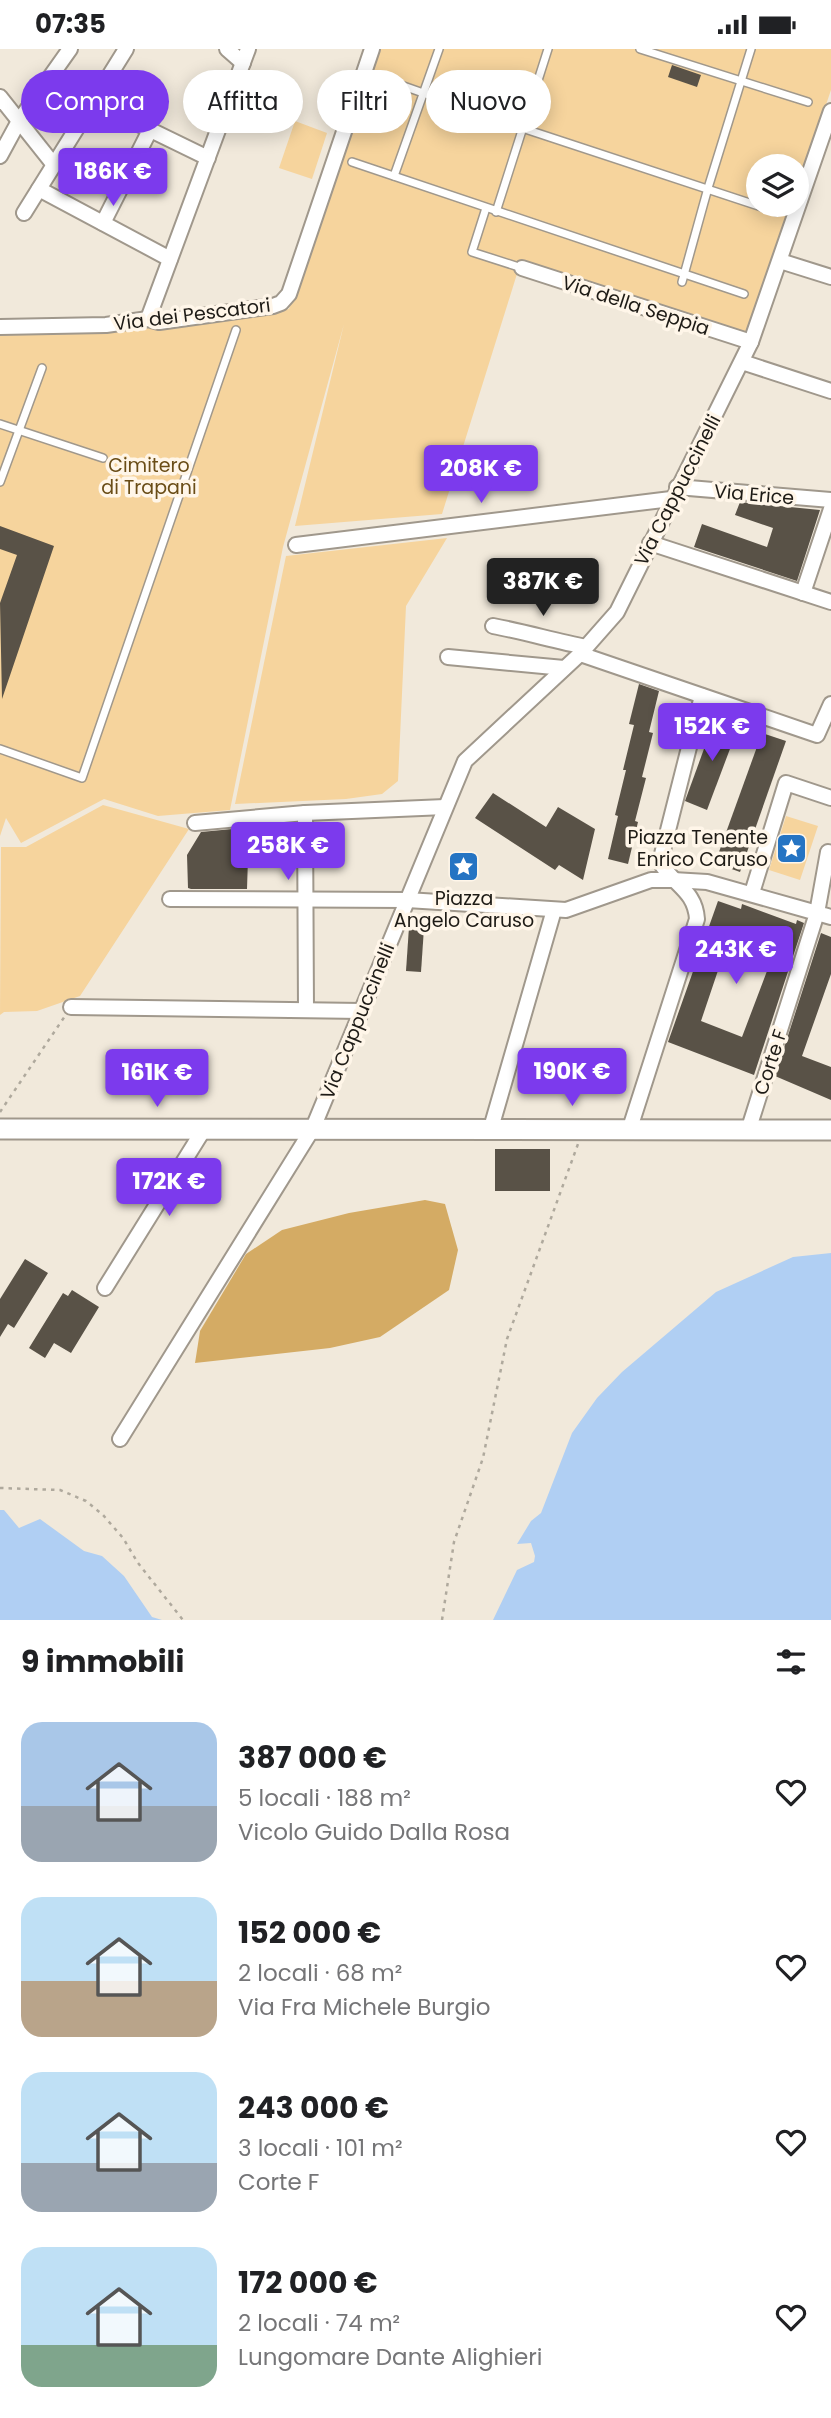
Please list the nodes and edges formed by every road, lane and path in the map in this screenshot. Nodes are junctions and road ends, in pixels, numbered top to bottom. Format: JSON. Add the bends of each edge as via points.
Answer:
{"nodes":[{"id":1,"x":70,"y":49,"type":"edge"},
{"id":2,"x":126,"y":49,"type":"edge"},
{"id":3,"x":227,"y":49,"type":"edge"},
{"id":4,"x":248,"y":49,"type":"edge"},
{"id":5,"x":372,"y":49,"type":"edge"},
{"id":6,"x":439,"y":49,"type":"edge"},
{"id":7,"x":548,"y":49,"type":"edge"},
{"id":8,"x":640,"y":49,"type":"edge"},
{"id":9,"x":751,"y":49,"type":"edge"},
{"id":10,"x":243,"y":64,"type":"junction"},
{"id":11,"x":113,"y":70,"type":"edge"},
{"id":12,"x":541,"y":70,"type":"edge"},
{"id":13,"x":740,"y":82,"type":"junction"},
{"id":14,"x":412,"y":89,"type":"edge"},
{"id":15,"x":424,"y":93,"type":"junction"},
{"id":16,"x":0,"y":97,"type":"edge"},
{"id":17,"x":808,"y":102,"type":"dead end"},
{"id":18,"x":19,"y":121,"type":"junction"},
{"id":19,"x":830,"y":121,"type":"edge"},
{"id":20,"x":74,"y":133,"type":"edge"},
{"id":21,"x":148,"y":133,"type":"edge"},
{"id":22,"x":156,"y":133,"type":"edge"},
{"id":23,"x":520,"y":133,"type":"edge"},
{"id":24,"x":538,"y":133,"type":"edge"},
{"id":25,"x":0,"y":156,"type":"edge"},
{"id":26,"x":208,"y":158,"type":"junction"},
{"id":27,"x":352,"y":162,"type":"dead end"},
{"id":28,"x":54,"y":165,"type":"junction"},
{"id":29,"x":394,"y":176,"type":"junction"},
{"id":30,"x":708,"y":188,"type":"junction"},
{"id":31,"x":39,"y":189,"type":"junction"},
{"id":32,"x":746,"y":201,"type":"edge"},
{"id":33,"x":486,"y":208,"type":"junction"},
{"id":34,"x":496,"y":212,"type":"junction"},
{"id":35,"x":24,"y":213,"type":"dead end"},
{"id":36,"x":103,"y":223,"type":"junction"},
{"id":37,"x":170,"y":259,"type":"junction"},
{"id":38,"x":780,"y":261,"type":"junction"},
{"id":39,"x":522,"y":268,"type":"joint"},
{"id":40,"x":831,"y":277,"type":"edge"},
{"id":41,"x":683,"y":278,"type":"junction"},
{"id":42,"x":744,"y":294,"type":"dead end"},
{"id":43,"x":148,"y":319,"type":"junction"},
{"id":44,"x":0,"y":327,"type":"edge"},
{"id":45,"x":236,"y":330,"type":"dead end"},
{"id":46,"x":751,"y":342,"type":"junction"},
{"id":47,"x":742,"y":362,"type":"junction"},
{"id":48,"x":42,"y":367,"type":"dead end"},
{"id":49,"x":831,"y":391,"type":"edge"},
{"id":50,"x":0,"y":423,"type":"edge"},
{"id":51,"x":19,"y":430,"type":"junction"},
{"id":52,"x":103,"y":459,"type":"dead end"},
{"id":53,"x":0,"y":482,"type":"edge"},
{"id":54,"x":674,"y":493,"type":"junction"},
{"id":55,"x":831,"y":500,"type":"edge"},
{"id":56,"x":831,"y":509,"type":"edge"},
{"id":57,"x":650,"y":543,"type":"junction"},
{"id":58,"x":296,"y":545,"type":"dead end"},
{"id":59,"x":803,"y":593,"type":"junction"},
{"id":60,"x":831,"y":602,"type":"edge"},
{"id":61,"x":493,"y":627,"type":"dead end"},
{"id":62,"x":583,"y":651,"type":"junction"},
{"id":63,"x":448,"y":657,"type":"dead end"},
{"id":64,"x":564,"y":668,"type":"junction"},
{"id":65,"x":702,"y":696,"type":"junction"},
{"id":66,"x":831,"y":704,"type":"edge"},
{"id":67,"x":0,"y":749,"type":"edge"},
{"id":68,"x":831,"y":798,"type":"edge"},
{"id":69,"x":445,"y":807,"type":"junction"},
{"id":70,"x":305,"y":813,"type":"junction"},
{"id":71,"x":195,"y":823,"type":"dead end"},
{"id":72,"x":830,"y":849,"type":"edge"},
{"id":73,"x":673,"y":880,"type":"junction"},
{"id":74,"x":746,"y":891,"type":"junction"},
{"id":75,"x":170,"y":899,"type":"dead end"},
{"id":76,"x":306,"y":900,"type":"junction"},
{"id":77,"x":407,"y":900,"type":"junction"},
{"id":78,"x":554,"y":910,"type":"junction"},
{"id":79,"x":824,"y":915,"type":"edge"},
{"id":80,"x":71,"y":1007,"type":"joint"},
{"id":81,"x":306,"y":1010,"type":"junction"},
{"id":82,"x":362,"y":1011,"type":"junction"},
{"id":83,"x":0,"y":1112,"type":"edge"},
{"id":84,"x":491,"y":1128,"type":"junction"},
{"id":85,"x":584,"y":1128,"type":"junction"},
{"id":86,"x":630,"y":1128,"type":"junction"},
{"id":87,"x":0,"y":1129,"type":"edge"},
{"id":88,"x":204,"y":1129,"type":"junction"},
{"id":89,"x":313,"y":1129,"type":"junction"},
{"id":90,"x":831,"y":1130,"type":"edge"},
{"id":91,"x":748,"y":1131,"type":"junction"},
{"id":92,"x":104,"y":1288,"type":"dead end"},
{"id":93,"x":120,"y":1439,"type":"dead end"},
{"id":94,"x":0,"y":1488,"type":"edge"},
{"id":95,"x":183,"y":1620,"type":"edge"},
{"id":96,"x":442,"y":1620,"type":"edge"}],
"edges":[{"from":1,"to":18,"type":"street"},
{"from":2,"to":11,"type":"street"},
{"from":3,"to":10,"type":"street"},
{"from":4,"to":10,"type":"street"},
{"from":5,"to":43,"type":"street","name":"Via dei Pescatori","via":[[289,294],[273,306],[159,322]]},
{"from":6,"to":15,"type":"lane"},
{"from":7,"to":12,"type":"lane"},
{"from":8,"to":13,"type":"lane"},
{"from":9,"to":13,"type":"lane"},
{"from":10,"to":26,"type":"street"},
{"from":13,"to":17,"type":"lane"},
{"from":13,"to":30,"type":"lane"},
{"from":14,"to":15,"type":"lane"},
{"from":15,"to":29,"type":"lane"},
{"from":16,"to":18,"type":"street"},
{"from":18,"to":25,"type":"street"},
{"from":18,"to":28,"type":"street"},
{"from":19,"to":38,"type":"street","name":"Via Cappuccinelli"},
{"from":20,"to":28,"type":"street"},
{"from":21,"to":36,"type":"street"},
{"from":22,"to":26,"type":"street"},
{"from":23,"to":34,"type":"lane"},
{"from":24,"to":30,"type":"lane"},
{"from":26,"to":37,"type":"street"},
{"from":27,"to":29,"type":"lane"},
{"from":28,"to":31,"type":"street"},
{"from":29,"to":33,"type":"lane"},
{"from":30,"to":32,"type":"lane"},
{"from":30,"to":41,"type":"lane"},
{"from":31,"to":35,"type":"street"},
{"from":31,"to":36,"type":"street"},
{"from":33,"to":34,"type":"lane"},
{"from":33,"to":39,"type":"lane","via":[[472,252]]},
{"from":34,"to":41,"type":"lane","via":[[584,239]]},
{"from":36,"to":37,"type":"street"},
{"from":37,"to":43,"type":"street"},
{"from":38,"to":40,"type":"street"},
{"from":38,"to":46,"type":"street","name":"Via Cappuccinelli"},
{"from":39,"to":46,"type":"street","name":"Via della Seppia"},
{"from":41,"to":42,"type":"lane"},
{"from":43,"to":44,"type":"street","name":"Via dei Pescatori","via":[[106,325]]},
{"from":45,"to":67,"type":"lane","via":[[82,778]]},
{"from":46,"to":47,"type":"street","name":"Via Cappuccinelli"},
{"from":47,"to":49,"type":"street"},
{"from":47,"to":54,"type":"street","name":"Via Cappuccinelli"},
{"from":48,"to":51,"type":"lane"},
{"from":50,"to":51,"type":"lane"},
{"from":51,"to":52,"type":"lane"},
{"from":51,"to":53,"type":"lane"},
{"from":54,"to":55,"type":"street","name":"Via Erice"},
{"from":54,"to":57,"type":"street","name":"Via Cappuccinelli"},
{"from":54,"to":58,"type":"street","name":"Via Erice"},
{"from":56,"to":59,"type":"street"},
{"from":57,"to":59,"type":"street"},
{"from":57,"to":62,"type":"street","name":"Via Cappuccinelli","via":[[617,612]]},
{"from":59,"to":60,"type":"street"},
{"from":61,"to":62,"type":"street","via":[[530,632]]},
{"from":62,"to":64,"type":"street","name":"Via Cappuccinelli"},
{"from":62,"to":65,"type":"street"},
{"from":63,"to":64,"type":"street"},
{"from":64,"to":69,"type":"street","name":"Via Cappuccinelli","via":[[465,761]]},
{"from":65,"to":66,"type":"street","via":[[817,735]]},
{"from":65,"to":73,"type":"street","via":[[660,862]]},
{"from":68,"to":74,"type":"street","via":[[786,783]]},
{"from":69,"to":70,"type":"street"},
{"from":69,"to":77,"type":"street","name":"Via Cappuccinelli"},
{"from":70,"to":71,"type":"street"},
{"from":70,"to":76,"type":"street"},
{"from":72,"to":79,"type":"street","name":"Corte F"},
{"from":73,"to":74,"type":"street"},
{"from":73,"to":78,"type":"street","via":[[651,880],[566,910]]},
{"from":73,"to":86,"type":"street","via":[[689,894],[697,919]]},
{"from":74,"to":79,"type":"street"},
{"from":75,"to":76,"type":"street"},
{"from":76,"to":77,"type":"street"},
{"from":76,"to":81,"type":"street"},
{"from":77,"to":78,"type":"street"},
{"from":77,"to":82,"type":"street","name":"Via Cappuccinelli"},
{"from":78,"to":84,"type":"street"},
{"from":79,"to":91,"type":"street","name":"Corte F"},
{"from":80,"to":81,"type":"street"},
{"from":80,"to":83,"type":"path"},
{"from":81,"to":82,"type":"street"},
{"from":82,"to":89,"type":"street","name":"Via Cappuccinelli"},
{"from":84,"to":85,"type":"main road"},
{"from":84,"to":89,"type":"main road"},
{"from":85,"to":86,"type":"main road"},
{"from":85,"to":96,"type":"path","via":[[507,1339],[483,1458],[454,1542]]},
{"from":86,"to":91,"type":"main road"},
{"from":87,"to":88,"type":"main road"},
{"from":88,"to":89,"type":"main road"},
{"from":88,"to":92,"type":"street"},
{"from":89,"to":93,"type":"street","name":"Via Cappuccinelli"},
{"from":90,"to":91,"type":"main road"},
{"from":94,"to":95,"type":"path","via":[[60,1490],[86,1501],[123,1538]]}]}
